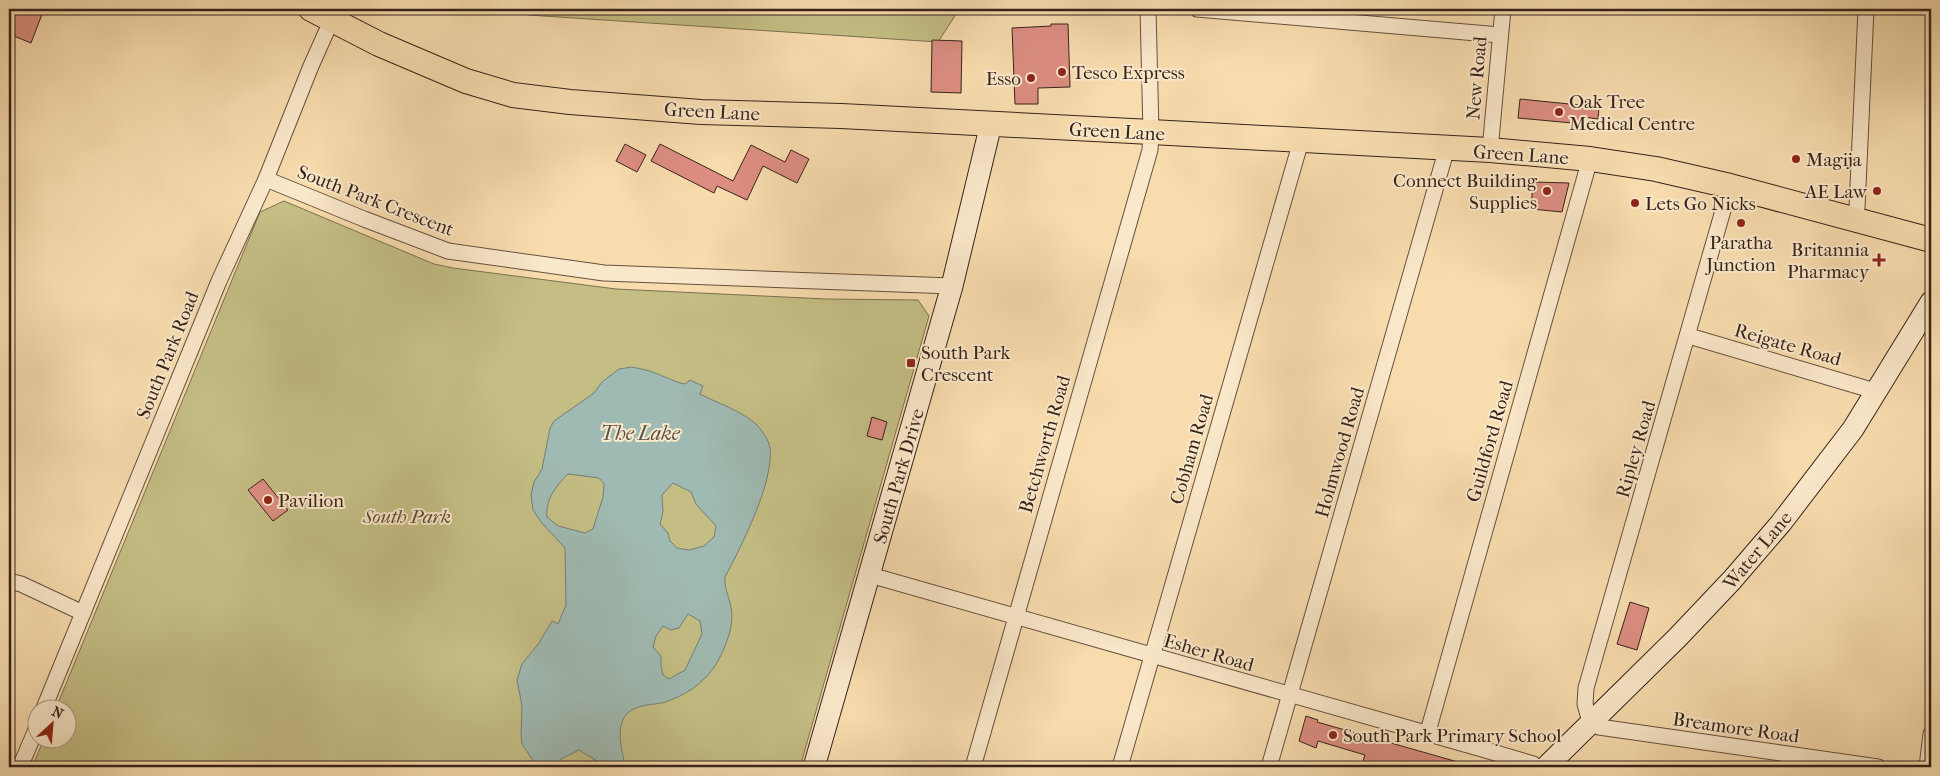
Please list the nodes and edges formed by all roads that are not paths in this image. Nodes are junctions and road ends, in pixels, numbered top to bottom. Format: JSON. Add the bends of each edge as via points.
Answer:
{"nodes":[{"id":1,"x":311,"y":9,"type":"edge"},
{"id":2,"x":1148,"y":9,"type":"edge"},
{"id":3,"x":1198,"y":9,"type":"edge"},
{"id":4,"x":1503,"y":9,"type":"edge"},
{"id":5,"x":1866,"y":9,"type":"edge"},
{"id":6,"x":337,"y":14,"type":"edge"},
{"id":7,"x":1500,"y":35,"type":"junction"},
{"id":8,"x":991,"y":124,"type":"junction"},
{"id":9,"x":1151,"y":132,"type":"junction"},
{"id":10,"x":1301,"y":141,"type":"junction"},
{"id":11,"x":1447,"y":148,"type":"junction"},
{"id":12,"x":1490,"y":150,"type":"junction"},
{"id":13,"x":1590,"y":159,"type":"junction"},
{"id":14,"x":266,"y":179,"type":"junction"},
{"id":15,"x":1730,"y":186,"type":"junction"},
{"id":16,"x":1854,"y":219,"type":"junction"},
{"id":17,"x":1931,"y":240,"type":"edge"},
{"id":18,"x":952,"y":286,"type":"junction"},
{"id":19,"x":1931,"y":302,"type":"edge"},
{"id":20,"x":1689,"y":336,"type":"junction"},
{"id":21,"x":1875,"y":393,"type":"junction"},
{"id":22,"x":870,"y":575,"type":"junction"},
{"id":23,"x":9,"y":581,"type":"edge"},
{"id":24,"x":83,"y":613,"type":"junction"},
{"id":25,"x":1015,"y":616,"type":"junction"},
{"id":26,"x":1152,"y":656,"type":"junction"},
{"id":27,"x":1290,"y":696,"type":"junction"},
{"id":28,"x":48,"y":698,"type":"edge"},
{"id":29,"x":1590,"y":722,"type":"junction"},
{"id":30,"x":1427,"y":734,"type":"junction"},
{"id":31,"x":1931,"y":734,"type":"edge"},
{"id":32,"x":28,"y":748,"type":"edge"},
{"id":33,"x":20,"y":767,"type":"edge"},
{"id":34,"x":814,"y":767,"type":"edge"},
{"id":35,"x":973,"y":767,"type":"edge"},
{"id":36,"x":1120,"y":767,"type":"edge"},
{"id":37,"x":1269,"y":767,"type":"edge"},
{"id":38,"x":1537,"y":767,"type":"edge"},
{"id":39,"x":1546,"y":767,"type":"edge"},
{"id":40,"x":1878,"y":767,"type":"edge"},
{"id":41,"x":1927,"y":767,"type":"edge"}],
"edges":[{"from":1,"to":6,"type":"main road","name":"Green Lane"},
{"from":2,"to":9,"type":"street","name":"Betchworth Road"},
{"from":3,"to":7,"type":"street"},
{"from":4,"to":7,"type":"street","name":"New Road"},
{"from":5,"to":16,"type":"street"},
{"from":6,"to":8,"type":"main road","name":"Green Lane","via":[[379,44],[466,81],[513,95],[701,112]]},
{"from":6,"to":14,"type":"street","name":"South Park Road","via":[[311,66]]},
{"from":7,"to":12,"type":"street","name":"New Road"},
{"from":8,"to":9,"type":"main road","name":"Green Lane"},
{"from":8,"to":18,"type":"street","name":"South Park Drive"},
{"from":9,"to":10,"type":"main road","name":"Green Lane"},
{"from":9,"to":25,"type":"street","name":"Betchworth Road","via":[[1150,150]]},
{"from":10,"to":11,"type":"main road","name":"Green Lane"},
{"from":10,"to":26,"type":"street","name":"Cobham Road"},
{"from":11,"to":12,"type":"main road","name":"Green Lane"},
{"from":11,"to":27,"type":"street","name":"Holmwood Road"},
{"from":12,"to":13,"type":"main road","name":"Green Lane"},
{"from":13,"to":15,"type":"main road","name":"Green Lane","via":[[1656,168]]},
{"from":13,"to":30,"type":"street","name":"Guildford Road"},
{"from":14,"to":18,"type":"street","name":"South Park Crescent","via":[[448,251],[604,273]]},
{"from":14,"to":24,"type":"street","name":"South Park Road","via":[[219,281]]},
{"from":15,"to":16,"type":"main road","name":"Green Lane"},
{"from":15,"to":20,"type":"street","name":"Ripley Road"},
{"from":16,"to":17,"type":"main road","name":"Green Lane"},
{"from":18,"to":22,"type":"street","name":"South Park Drive"},
{"from":19,"to":21,"type":"street","name":"Water Lane"},
{"from":20,"to":21,"type":"street","name":"Reigate Road"},
{"from":20,"to":29,"type":"street","name":"Ripley Road","via":[[1586,688],[1585,704]]},
{"from":21,"to":29,"type":"street","name":"Water Lane","via":[[1827,465],[1732,580]]},
{"from":22,"to":25,"type":"street","name":"Esher Road"},
{"from":22,"to":34,"type":"street","name":"South Park Drive"},
{"from":23,"to":24,"type":"street"},
{"from":24,"to":28,"type":"street","name":"South Park Road"},
{"from":25,"to":26,"type":"street","name":"Esher Road"},
{"from":25,"to":35,"type":"street","name":"Betchworth Road"},
{"from":26,"to":27,"type":"street","name":"Esher Road"},
{"from":26,"to":36,"type":"street","name":"Cobham Road"},
{"from":27,"to":30,"type":"street","name":"Esher Road"},
{"from":27,"to":37,"type":"street","name":"Holmwood Road"},
{"from":29,"to":39,"type":"street","name":"Water Lane"},
{"from":29,"to":40,"type":"street","name":"Breamore Road","via":[[1622,732]]},
{"from":30,"to":38,"type":"street","name":"Esher Road"},
{"from":31,"to":41,"type":"street"},
{"from":32,"to":33,"type":"street"}]}
